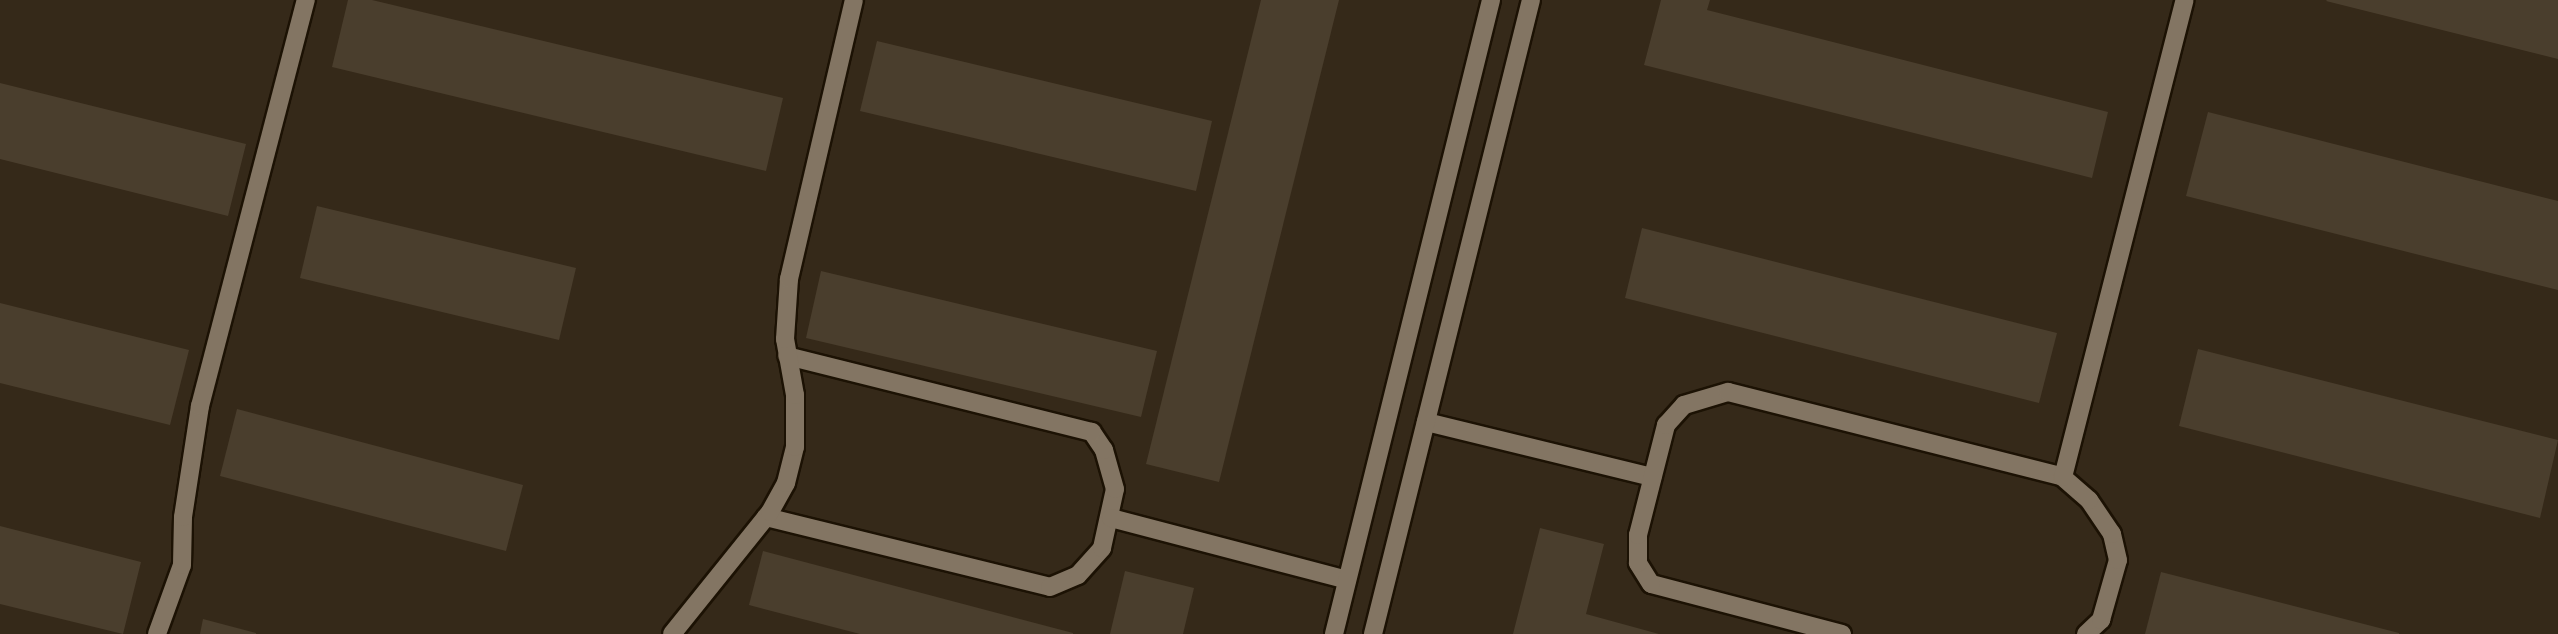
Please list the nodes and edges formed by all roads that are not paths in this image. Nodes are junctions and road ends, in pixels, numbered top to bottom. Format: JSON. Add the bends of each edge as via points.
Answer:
{"nodes":[{"id":1,"x":306,"y":0,"type":"edge"},
{"id":2,"x":854,"y":0,"type":"edge"},
{"id":3,"x":1491,"y":0,"type":"edge"},
{"id":4,"x":1531,"y":0,"type":"edge"},
{"id":5,"x":2185,"y":0,"type":"edge"},
{"id":6,"x":787,"y":356,"type":"junction"},
{"id":7,"x":1426,"y":422,"type":"junction"},
{"id":8,"x":1653,"y":477,"type":"junction"},
{"id":9,"x":2063,"y":477,"type":"junction"},
{"id":10,"x":766,"y":517,"type":"junction"},
{"id":11,"x":1111,"y":517,"type":"junction"},
{"id":12,"x":1347,"y":580,"type":"junction"},
{"id":13,"x":157,"y":634,"type":"edge"},
{"id":14,"x":672,"y":634,"type":"edge"},
{"id":15,"x":1334,"y":634,"type":"edge"},
{"id":16,"x":1373,"y":634,"type":"edge"},
{"id":17,"x":1842,"y":634,"type":"edge"},
{"id":18,"x":2086,"y":634,"type":"edge"}],
"edges":[{"from":1,"to":13,"type":"street","via":[[200,406],[183,517],[182,565]]},
{"from":2,"to":6,"type":"street","via":[[789,279]]},
{"from":3,"to":12,"type":"street"},
{"from":4,"to":7,"type":"street"},
{"from":5,"to":9,"type":"street"},
{"from":6,"to":10,"type":"street","via":[[795,395],[795,447],[786,482]]},
{"from":6,"to":11,"type":"street","via":[[1091,432],[1104,450],[1115,489]]},
{"from":7,"to":8,"type":"street"},
{"from":7,"to":16,"type":"street"},
{"from":8,"to":9,"type":"street","via":[[1666,425],[1684,405],[1728,392]]},
{"from":8,"to":17,"type":"street","via":[[1638,535],[1638,564],[1651,584]]},
{"from":9,"to":18,"type":"street","via":[[2089,500],[2112,534],[2118,561],[2101,620]]},
{"from":10,"to":11,"type":"street","via":[[1051,587],[1078,575],[1102,548]]},
{"from":10,"to":14,"type":"street"},
{"from":11,"to":12,"type":"street"},
{"from":12,"to":15,"type":"street"}]}
